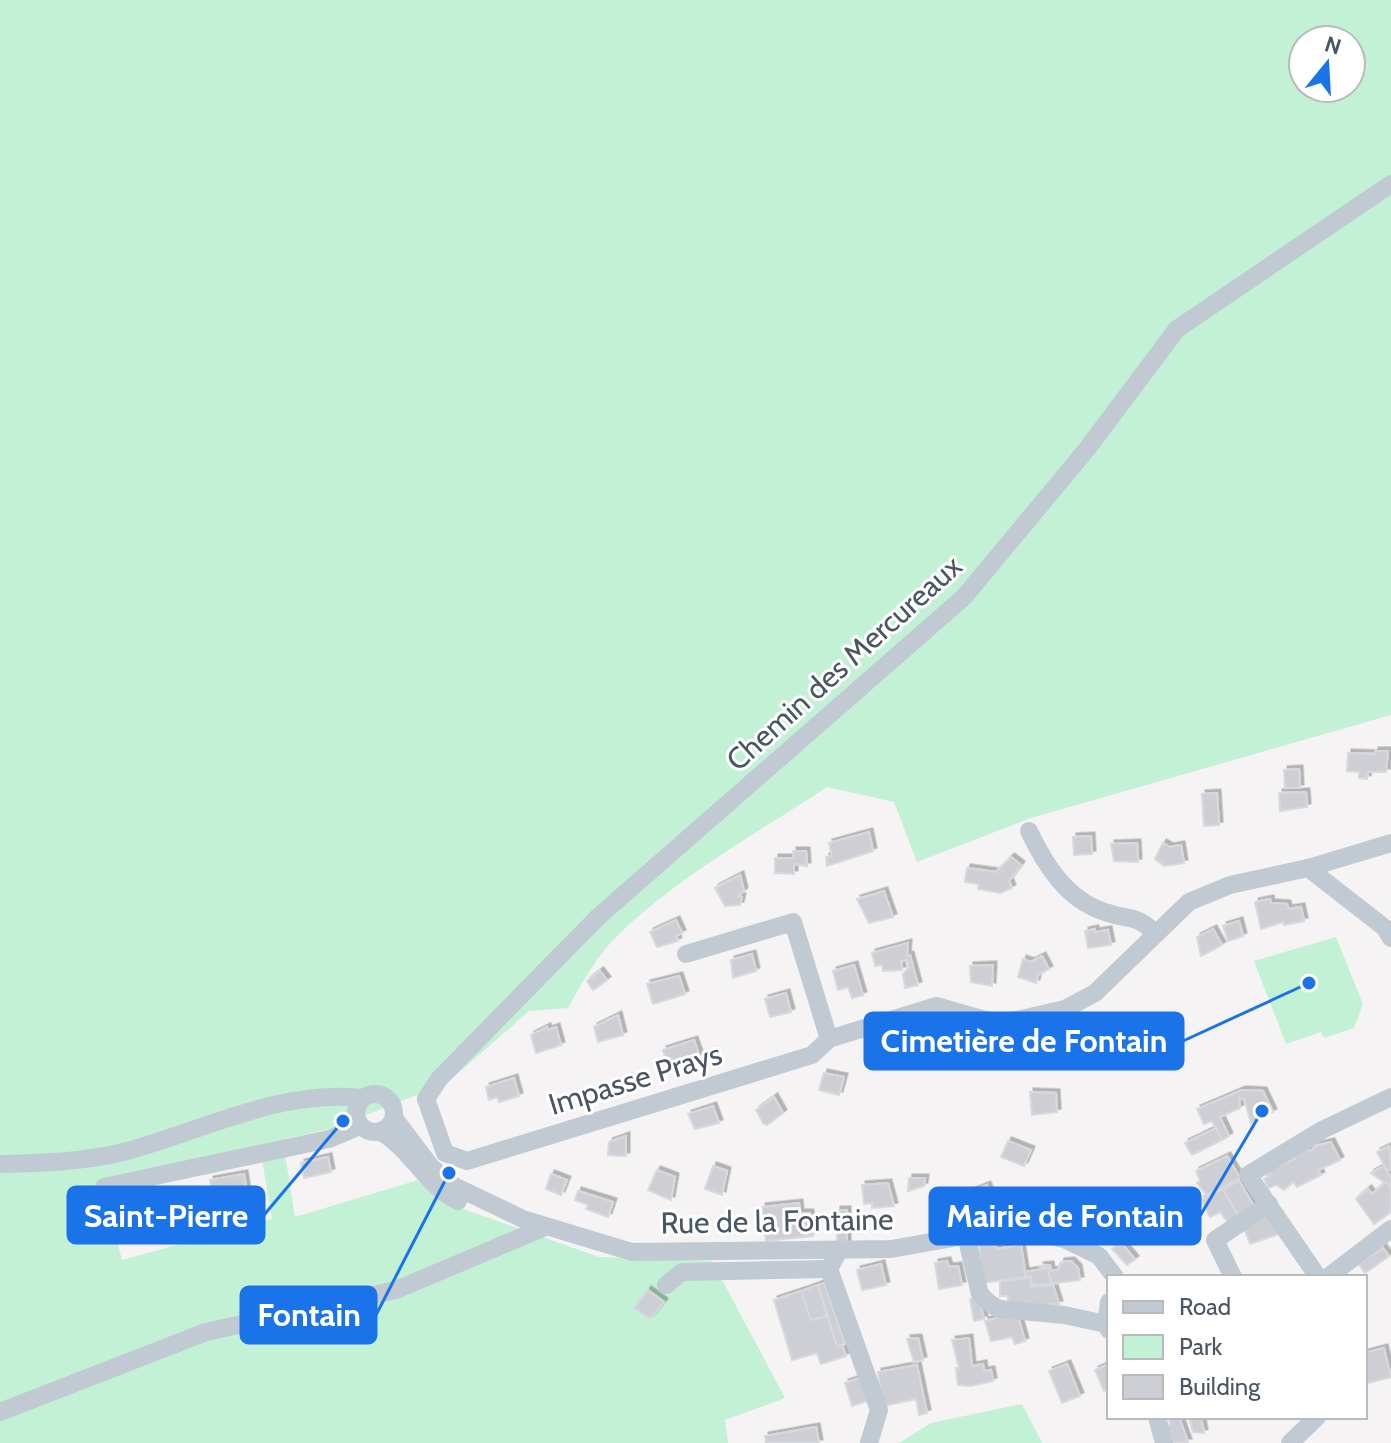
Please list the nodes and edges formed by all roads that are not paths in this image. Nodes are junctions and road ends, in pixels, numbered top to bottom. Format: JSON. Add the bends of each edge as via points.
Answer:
{"nodes":[{"id":1,"x":1391,"y":184,"type":"edge"},
{"id":2,"x":1029,"y":831,"type":"dead end"},
{"id":3,"x":1391,"y":843,"type":"edge"},
{"id":4,"x":1308,"y":868,"type":"junction"},
{"id":5,"x":1156,"y":934,"type":"junction"},
{"id":6,"x":1391,"y":938,"type":"edge"},
{"id":7,"x":686,"y":954,"type":"dead end"},
{"id":8,"x":829,"y":1039,"type":"junction"},
{"id":9,"x":1391,"y":1097,"type":"edge"},
{"id":10,"x":426,"y":1099,"type":"junction"},
{"id":11,"x":359,"y":1112,"type":"junction"},
{"id":12,"x":389,"y":1117,"type":"junction"},
{"id":13,"x":0,"y":1164,"type":"edge"},
{"id":14,"x":104,"y":1187,"type":"dead end"},
{"id":15,"x":1269,"y":1204,"type":"junction"},
{"id":16,"x":545,"y":1227,"type":"junction"},
{"id":17,"x":1391,"y":1229,"type":"edge"},
{"id":18,"x":966,"y":1236,"type":"junction"},
{"id":19,"x":838,"y":1252,"type":"junction"},
{"id":20,"x":829,"y":1269,"type":"junction"},
{"id":21,"x":1113,"y":1275,"type":"edge"},
{"id":22,"x":1232,"y":1275,"type":"edge"},
{"id":23,"x":1317,"y":1275,"type":"edge"},
{"id":24,"x":1331,"y":1275,"type":"edge"},
{"id":25,"x":666,"y":1285,"type":"dead end"},
{"id":26,"x":1107,"y":1327,"type":"edge"},
{"id":27,"x":0,"y":1412,"type":"edge"},
{"id":28,"x":1158,"y":1419,"type":"edge"},
{"id":29,"x":1315,"y":1419,"type":"edge"},
{"id":30,"x":869,"y":1443,"type":"edge"},
{"id":31,"x":1164,"y":1443,"type":"edge"},
{"id":32,"x":1290,"y":1443,"type":"edge"}],
"edges":[{"from":1,"to":10,"type":"street","name":"Chemin des Mercureaux","via":[[1177,329],[1087,449],[964,597],[598,917],[446,1071]]},
{"from":2,"to":5,"type":"street","via":[[1060,884],[1105,912],[1139,917]]},
{"from":3,"to":4,"type":"street"},
{"from":4,"to":5,"type":"street","via":[[1252,878],[1189,902]]},
{"from":4,"to":6,"type":"street"},
{"from":5,"to":8,"type":"street","name":"Impasse Prays","via":[[1095,993],[1065,1009],[999,1024],[936,1006]]},
{"from":7,"to":8,"type":"street","via":[[793,922]]},
{"from":8,"to":10,"type":"street","name":"Impasse Prays","via":[[812,1055],[467,1161],[452,1158],[440,1145]]},
{"from":9,"to":15,"type":"street","via":[[1322,1130],[1248,1175]]},
{"from":10,"to":12,"type":"street"},
{"from":11,"to":12,"type":"street","via":[[368,1131]]},
{"from":11,"to":12,"type":"street","via":[[381,1095]]},
{"from":11,"to":13,"type":"street","via":[[335,1107],[255,1110],[76,1162]]},
{"from":11,"to":14,"type":"street","via":[[353,1129],[329,1139]]},
{"from":12,"to":16,"type":"street","name":"Rue de la Fontaine","via":[[404,1148],[434,1187],[454,1200]]},
{"from":15,"to":22,"type":"street","via":[[1215,1240]]},
{"from":15,"to":23,"type":"street"},
{"from":16,"to":19,"type":"street","name":"Rue de la Fontaine","via":[[632,1252]]},
{"from":16,"to":27,"type":"street","via":[[396,1290],[206,1332]]},
{"from":17,"to":24,"type":"street"},
{"from":18,"to":19,"type":"street","name":"Rue de la Fontaine"},
{"from":18,"to":21,"type":"street","name":"Rue de la Fontaine","via":[[1024,1229],[1064,1239],[1099,1256]]},
{"from":18,"to":26,"type":"street","via":[[980,1294],[989,1303]]},
{"from":19,"to":20,"type":"street"},
{"from":20,"to":25,"type":"street","via":[[682,1272]]},
{"from":20,"to":30,"type":"street","via":[[879,1410]]},
{"from":28,"to":31,"type":"street"},
{"from":29,"to":32,"type":"street"}]}
